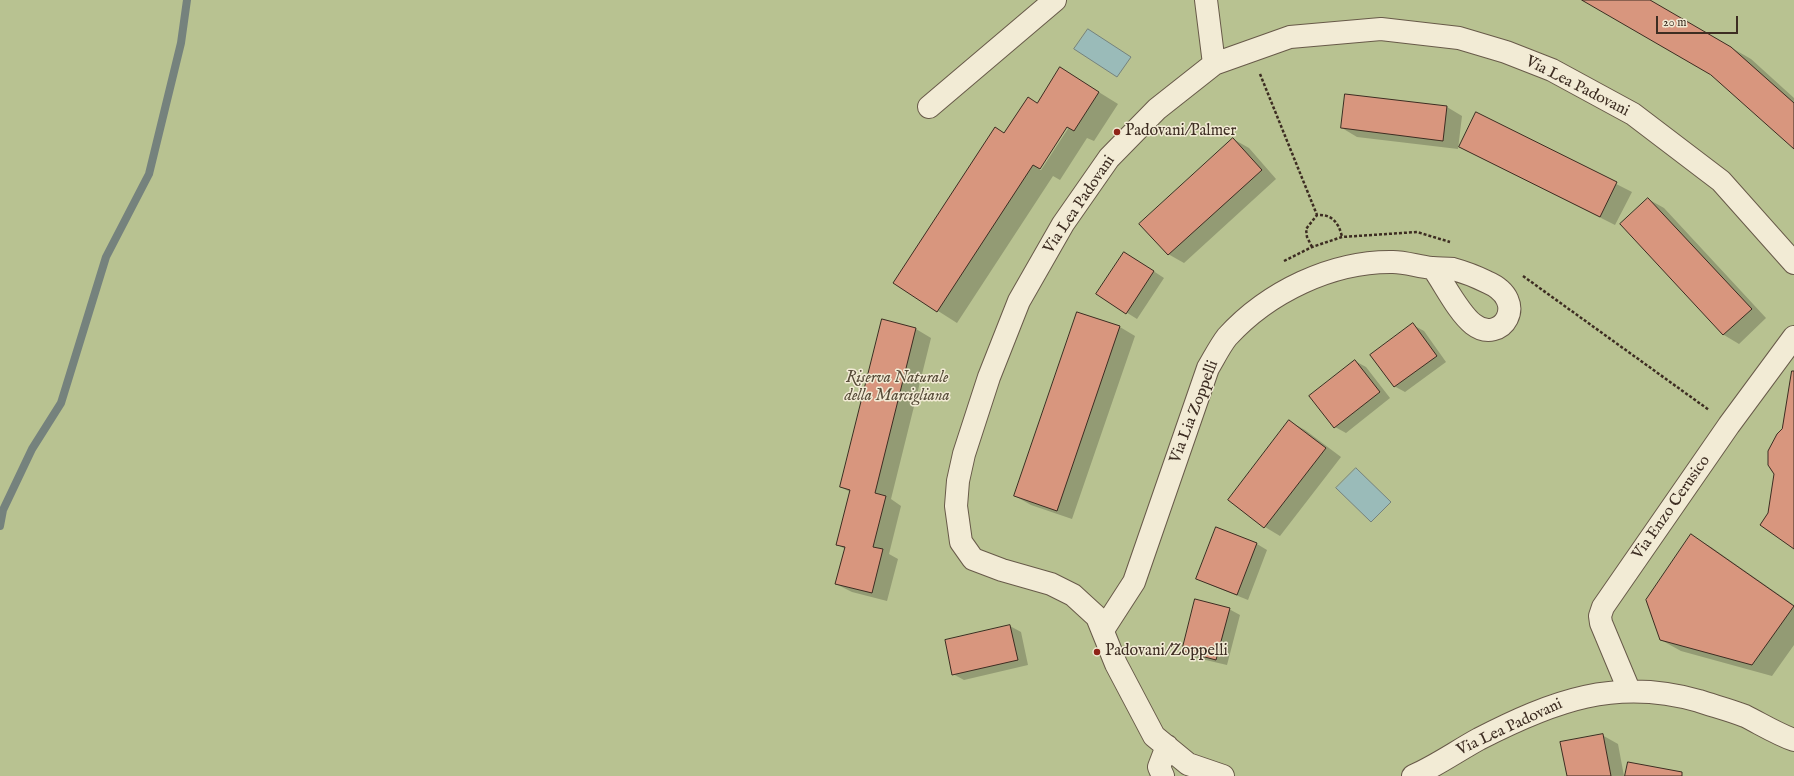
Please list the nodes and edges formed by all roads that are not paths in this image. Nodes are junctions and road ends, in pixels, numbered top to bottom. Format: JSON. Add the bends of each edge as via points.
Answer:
{"nodes":[{"id":1,"x":1055,"y":0,"type":"edge"},
{"id":2,"x":1206,"y":0,"type":"edge"},
{"id":3,"x":1214,"y":64,"type":"junction"},
{"id":4,"x":929,"y":107,"type":"dead end"},
{"id":5,"x":1794,"y":263,"type":"edge"},
{"id":6,"x":1433,"y":268,"type":"dead end"},
{"id":7,"x":1794,"y":337,"type":"edge"},
{"id":8,"x":1103,"y":630,"type":"junction"},
{"id":9,"x":1629,"y":690,"type":"junction"},
{"id":10,"x":1794,"y":740,"type":"edge"},
{"id":11,"x":1167,"y":746,"type":"junction"},
{"id":12,"x":1163,"y":776,"type":"edge"},
{"id":13,"x":1223,"y":776,"type":"edge"},
{"id":14,"x":1413,"y":776,"type":"edge"}],
"edges":[{"from":1,"to":4,"type":"street"},
{"from":2,"to":3,"type":"street"},
{"from":3,"to":5,"type":"street","name":"Via Lea Padovani","via":[[1290,37],[1381,29],[1459,38],[1506,52],[1552,70],[1633,114],[1722,181]]},
{"from":3,"to":8,"type":"street","name":"Via Lea Padovani","via":[[1157,109],[1109,158],[1063,224],[1016,308],[989,377],[958,481],[956,506],[961,542],[974,559],[1051,584],[1072,595],[1097,616]]},
{"from":6,"to":8,"type":"street","name":"Via Lia Zoppelli","via":[[1395,261],[1365,263],[1336,269],[1269,300],[1227,338],[1208,368],[1134,582]]},
{"from":7,"to":9,"type":"street","name":"Via Enzo Cerusico","via":[[1729,425],[1603,607],[1601,623]]},
{"from":8,"to":11,"type":"street","name":"Via Lea Padovani","via":[[1116,664],[1154,736]]},
{"from":9,"to":10,"type":"street","name":"Via Lea Padovani","via":[[1658,692],[1699,701],[1744,716]]},
{"from":9,"to":14,"type":"street","name":"Via Lea Padovani","via":[[1584,696],[1542,709]]},
{"from":11,"to":12,"type":"street","via":[[1159,767]]},
{"from":11,"to":13,"type":"street","name":"Via Lea Padovani","via":[[1188,764]]}]}
